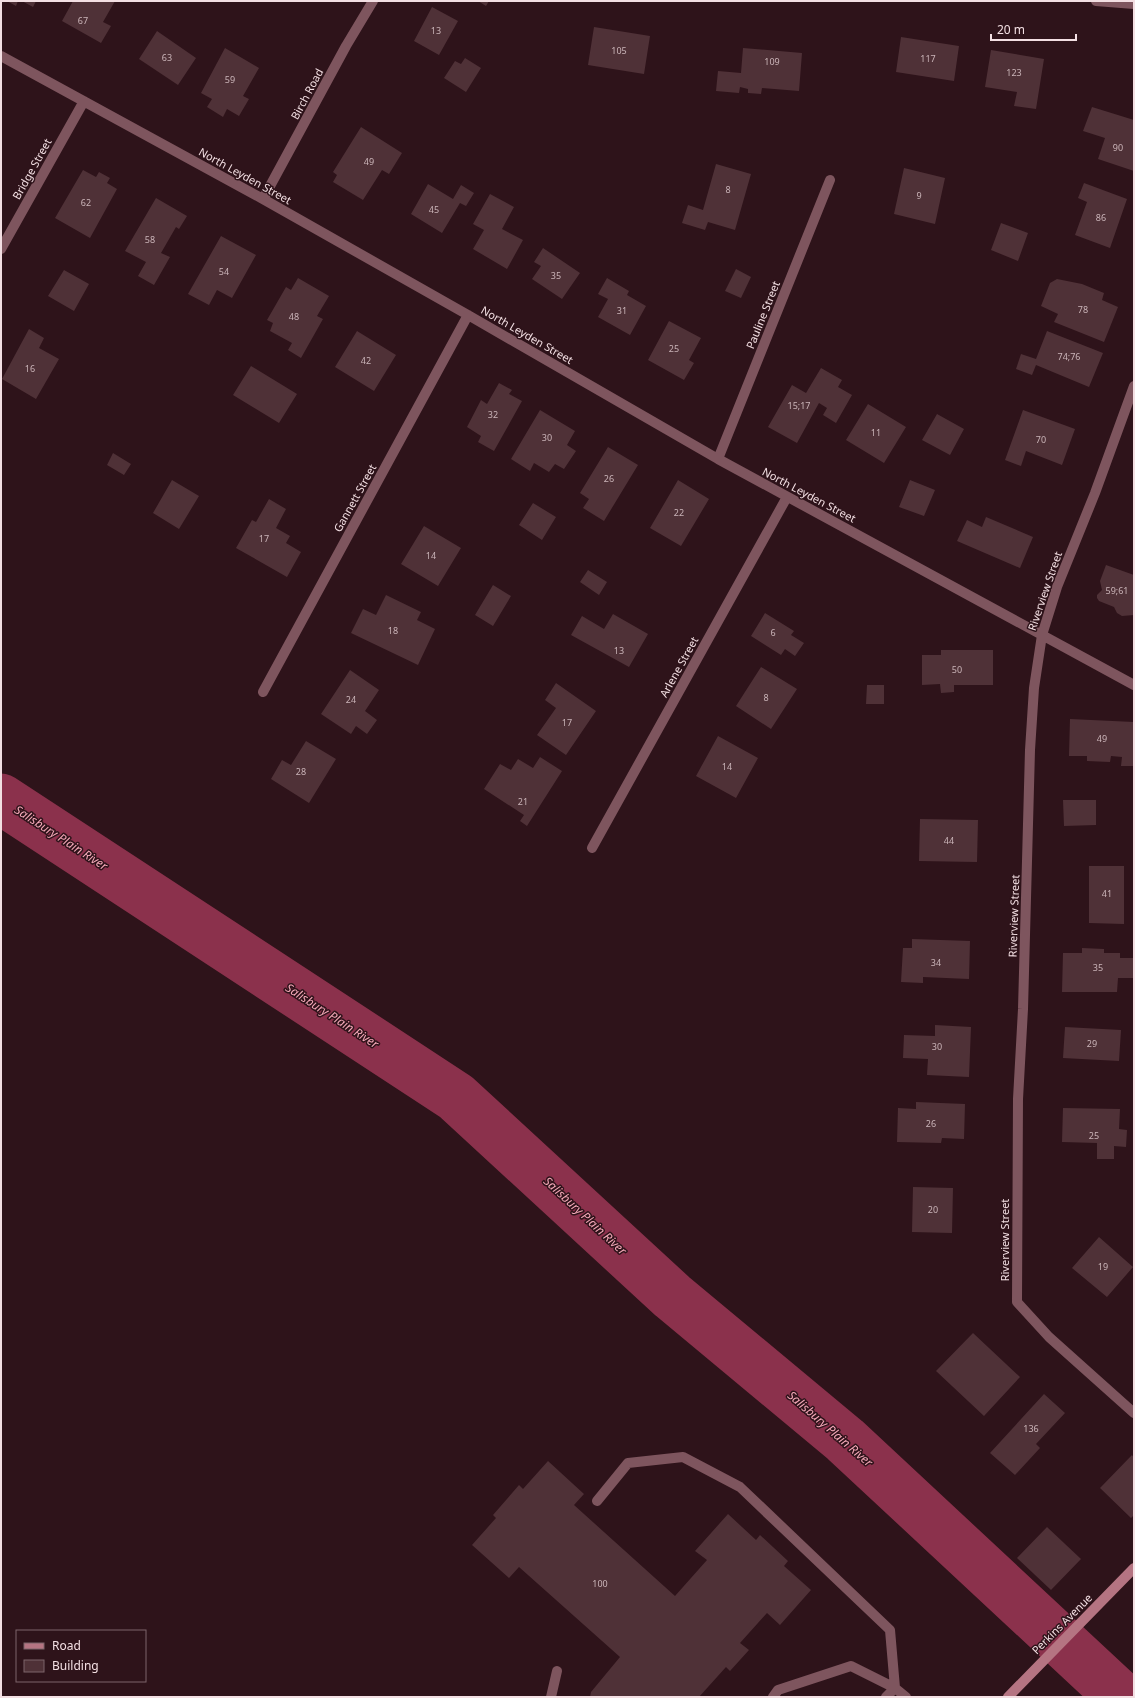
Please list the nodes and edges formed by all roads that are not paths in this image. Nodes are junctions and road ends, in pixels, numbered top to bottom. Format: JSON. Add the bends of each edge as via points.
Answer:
{"nodes":[{"id":1,"x":373,"y":1,"type":"edge"},
{"id":2,"x":1096,"y":1,"type":"edge"},
{"id":3,"x":1134,"y":4,"type":"edge"},
{"id":4,"x":1,"y":56,"type":"edge"},
{"id":5,"x":84,"y":101,"type":"junction"},
{"id":6,"x":830,"y":180,"type":"dead end"},
{"id":7,"x":263,"y":199,"type":"junction"},
{"id":8,"x":1,"y":249,"type":"edge"},
{"id":9,"x":468,"y":315,"type":"junction"},
{"id":10,"x":1134,"y":386,"type":"edge"},
{"id":11,"x":718,"y":459,"type":"junction"},
{"id":12,"x":787,"y":497,"type":"junction"},
{"id":13,"x":1042,"y":635,"type":"junction"},
{"id":14,"x":1134,"y":685,"type":"edge"},
{"id":15,"x":263,"y":692,"type":"dead end"},
{"id":16,"x":592,"y":848,"type":"dead end"},
{"id":17,"x":1134,"y":1413,"type":"edge"},
{"id":18,"x":597,"y":1501,"type":"dead end"},
{"id":19,"x":1134,"y":1568,"type":"edge"},
{"id":20,"x":557,"y":1671,"type":"dead end"},
{"id":21,"x":895,"y":1688,"type":"junction"},
{"id":22,"x":551,"y":1697,"type":"edge"},
{"id":23,"x":773,"y":1697,"type":"edge"},
{"id":24,"x":886,"y":1697,"type":"edge"},
{"id":25,"x":906,"y":1697,"type":"edge"},
{"id":26,"x":1008,"y":1697,"type":"edge"}],
"edges":[{"from":1,"to":7,"type":"street","name":"Birch Road"},
{"from":2,"to":3,"type":"street"},
{"from":4,"to":5,"type":"street","name":"North Leyden Street"},
{"from":5,"to":7,"type":"street","name":"North Leyden Street"},
{"from":5,"to":8,"type":"street","name":"Bridge Street"},
{"from":6,"to":11,"type":"street","name":"Pauline Street"},
{"from":7,"to":9,"type":"street","name":"North Leyden Street"},
{"from":9,"to":11,"type":"street","name":"North Leyden Street"},
{"from":9,"to":15,"type":"street","name":"Gannett Street"},
{"from":10,"to":13,"type":"street","name":"Riverview Street","via":[[1057,587]]},
{"from":11,"to":12,"type":"street","name":"North Leyden Street"},
{"from":12,"to":13,"type":"street","name":"North Leyden Street"},
{"from":12,"to":16,"type":"street","name":"Arlene Street"},
{"from":13,"to":14,"type":"street","name":"North Leyden Street"},
{"from":13,"to":17,"type":"street","name":"Riverview Street","via":[[1033,695],[1030,750],[1018,1099],[1016,1302],[1049,1337]]},
{"from":18,"to":21,"type":"street","via":[[628,1463],[683,1457],[740,1487],[890,1630]]},
{"from":19,"to":26,"type":"street","name":"Perkins Avenue"},
{"from":20,"to":22,"type":"street"},
{"from":21,"to":23,"type":"street","via":[[851,1666],[778,1690]]},
{"from":21,"to":24,"type":"street"},
{"from":21,"to":25,"type":"street"}]}
